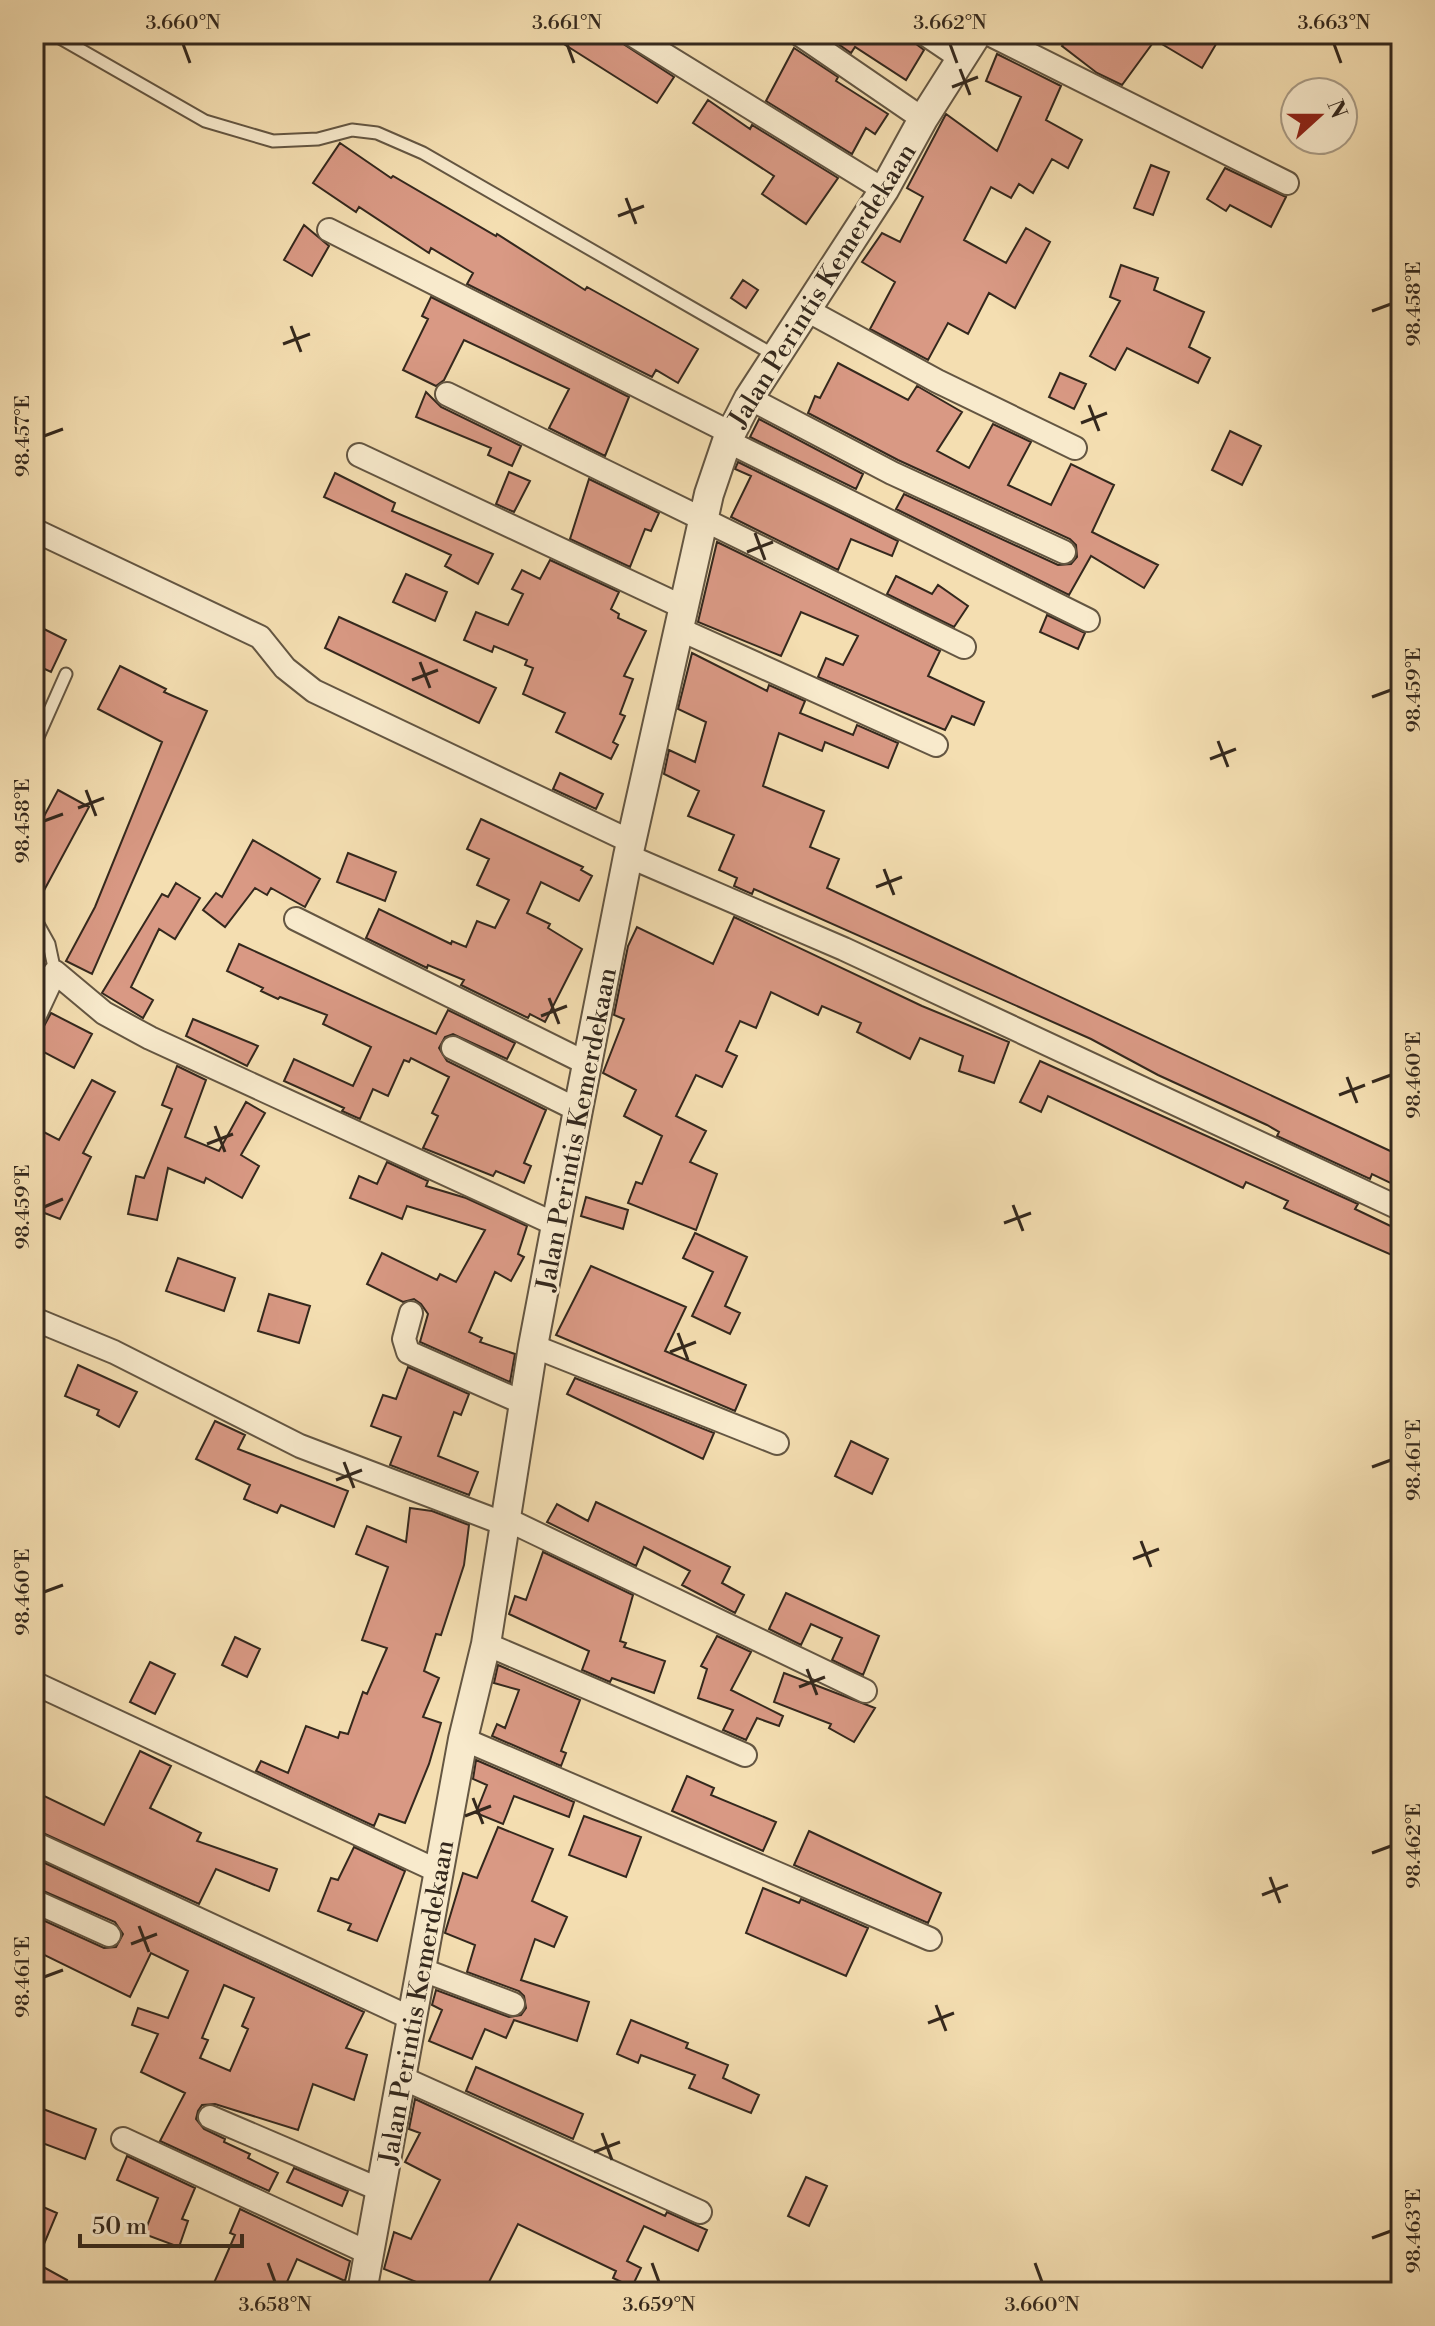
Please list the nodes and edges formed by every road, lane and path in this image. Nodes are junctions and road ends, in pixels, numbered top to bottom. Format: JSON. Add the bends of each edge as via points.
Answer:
{"nodes":[{"id":1,"x":53,"y":34,"type":"edge"},
{"id":2,"x":631,"y":34,"type":"edge"},
{"id":3,"x":799,"y":34,"type":"edge"},
{"id":4,"x":925,"y":34,"type":"edge"},
{"id":5,"x":977,"y":34,"type":"edge"},
{"id":6,"x":989,"y":34,"type":"edge"},
{"id":7,"x":962,"y":59,"type":"junction"},
{"id":8,"x":923,"y":119,"type":"junction"},
{"id":9,"x":1287,"y":183,"type":"dead end"},
{"id":10,"x":884,"y":190,"type":"junction"},
{"id":11,"x":329,"y":230,"type":"dead end"},
{"id":12,"x":805,"y":309,"type":"junction"},
{"id":13,"x":774,"y":356,"type":"junction"},
{"id":14,"x":447,"y":394,"type":"dead end"},
{"id":15,"x":749,"y":398,"type":"junction"},
{"id":16,"x":729,"y":437,"type":"junction"},
{"id":17,"x":1075,"y":448,"type":"dead end"},
{"id":18,"x":359,"y":455,"type":"dead end"},
{"id":19,"x":703,"y":519,"type":"junction"},
{"id":20,"x":34,"y":530,"type":"edge"},
{"id":21,"x":1064,"y":552,"type":"dead end"},
{"id":22,"x":681,"y":618,"type":"junction"},
{"id":23,"x":1088,"y":620,"type":"dead end"},
{"id":24,"x":964,"y":647,"type":"dead end"},
{"id":25,"x":66,"y":674,"type":"dead end"},
{"id":26,"x":936,"y":745,"type":"dead end"},
{"id":27,"x":34,"y":746,"type":"edge"},
{"id":28,"x":630,"y":849,"type":"junction"},
{"id":29,"x":34,"y":917,"type":"edge"},
{"id":30,"x":296,"y":919,"type":"dead end"},
{"id":31,"x":55,"y":972,"type":"junction"},
{"id":32,"x":34,"y":1017,"type":"edge"},
{"id":33,"x":453,"y":1048,"type":"dead end"},
{"id":34,"x":588,"y":1064,"type":"junction"},
{"id":35,"x":578,"y":1110,"type":"junction"},
{"id":36,"x":1401,"y":1209,"type":"edge"},
{"id":37,"x":557,"y":1225,"type":"junction"},
{"id":38,"x":411,"y":1313,"type":"dead end"},
{"id":39,"x":34,"y":1319,"type":"edge"},
{"id":40,"x":533,"y":1346,"type":"junction"},
{"id":41,"x":526,"y":1404,"type":"junction"},
{"id":42,"x":777,"y":1443,"type":"dead end"},
{"id":43,"x":506,"y":1522,"type":"junction"},
{"id":44,"x":486,"y":1644,"type":"junction"},
{"id":45,"x":34,"y":1683,"type":"edge"},
{"id":46,"x":865,"y":1691,"type":"dead end"},
{"id":47,"x":463,"y":1739,"type":"junction"},
{"id":48,"x":745,"y":1755,"type":"dead end"},
{"id":49,"x":34,"y":1843,"type":"edge"},
{"id":50,"x":440,"y":1872,"type":"junction"},
{"id":51,"x":34,"y":1901,"type":"edge"},
{"id":52,"x":109,"y":1935,"type":"dead end"},
{"id":53,"x":930,"y":1939,"type":"dead end"},
{"id":54,"x":420,"y":1969,"type":"junction"},
{"id":55,"x":513,"y":2004,"type":"dead end"},
{"id":56,"x":413,"y":2019,"type":"junction"},
{"id":57,"x":400,"y":2077,"type":"junction"},
{"id":58,"x":210,"y":2117,"type":"dead end"},
{"id":59,"x":123,"y":2139,"type":"dead end"},
{"id":60,"x":383,"y":2191,"type":"junction"},
{"id":61,"x":700,"y":2212,"type":"dead end"},
{"id":62,"x":371,"y":2254,"type":"junction"},
{"id":63,"x":362,"y":2292,"type":"edge"}],
"edges":[{"from":1,"to":13,"type":"lane","via":[[205,121],[273,141],[318,139],[352,130],[377,133],[423,153]]},
{"from":2,"to":10,"type":"street"},
{"from":3,"to":8,"type":"street"},
{"from":4,"to":7,"type":"street"},
{"from":5,"to":7,"type":"street","name":"Jalan Perintis Kemerdekaan"},
{"from":6,"to":9,"type":"street"},
{"from":7,"to":8,"type":"street","name":"Jalan Perintis Kemerdekaan"},
{"from":8,"to":10,"type":"street","name":"Jalan Perintis Kemerdekaan"},
{"from":10,"to":12,"type":"street","name":"Jalan Perintis Kemerdekaan"},
{"from":11,"to":16,"type":"street"},
{"from":12,"to":13,"type":"street","name":"Jalan Perintis Kemerdekaan"},
{"from":12,"to":17,"type":"street"},
{"from":13,"to":15,"type":"street","name":"Jalan Perintis Kemerdekaan"},
{"from":14,"to":19,"type":"street"},
{"from":15,"to":16,"type":"street","name":"Jalan Perintis Kemerdekaan"},
{"from":15,"to":21,"type":"street","via":[[892,473]]},
{"from":16,"to":19,"type":"street","name":"Jalan Perintis Kemerdekaan"},
{"from":16,"to":23,"type":"street"},
{"from":18,"to":22,"type":"street"},
{"from":19,"to":22,"type":"street","name":"Jalan Perintis Kemerdekaan"},
{"from":19,"to":24,"type":"street"},
{"from":20,"to":28,"type":"street","via":[[260,637],[285,668],[314,691]]},
{"from":22,"to":26,"type":"street"},
{"from":22,"to":28,"type":"street","name":"Jalan Perintis Kemerdekaan"},
{"from":25,"to":27,"type":"lane"},
{"from":28,"to":34,"type":"street","name":"Jalan Perintis Kemerdekaan"},
{"from":28,"to":36,"type":"street"},
{"from":29,"to":31,"type":"lane","via":[[49,944]]},
{"from":30,"to":34,"type":"street"},
{"from":31,"to":32,"type":"street"},
{"from":31,"to":37,"type":"street","via":[[104,1013],[140,1033]]},
{"from":33,"to":35,"type":"street"},
{"from":34,"to":35,"type":"street","name":"Jalan Perintis Kemerdekaan"},
{"from":35,"to":37,"type":"street","name":"Jalan Perintis Kemerdekaan"},
{"from":37,"to":40,"type":"street","name":"Jalan Perintis Kemerdekaan"},
{"from":38,"to":41,"type":"street","via":[[404,1339],[408,1352]]},
{"from":39,"to":43,"type":"street","via":[[114,1352],[300,1446]]},
{"from":40,"to":41,"type":"street","name":"Jalan Perintis Kemerdekaan"},
{"from":40,"to":42,"type":"street"},
{"from":41,"to":43,"type":"street","name":"Jalan Perintis Kemerdekaan"},
{"from":43,"to":44,"type":"street","name":"Jalan Perintis Kemerdekaan"},
{"from":43,"to":46,"type":"street"},
{"from":44,"to":47,"type":"street","name":"Jalan Perintis Kemerdekaan"},
{"from":44,"to":48,"type":"street"},
{"from":45,"to":50,"type":"street"},
{"from":47,"to":50,"type":"street","name":"Jalan Perintis Kemerdekaan"},
{"from":47,"to":53,"type":"street"},
{"from":49,"to":56,"type":"street"},
{"from":50,"to":54,"type":"street","name":"Jalan Perintis Kemerdekaan"},
{"from":51,"to":52,"type":"street"},
{"from":54,"to":55,"type":"street"},
{"from":54,"to":56,"type":"street","name":"Jalan Perintis Kemerdekaan"},
{"from":56,"to":57,"type":"street","name":"Jalan Perintis Kemerdekaan"},
{"from":57,"to":60,"type":"street","name":"Jalan Perintis Kemerdekaan"},
{"from":57,"to":61,"type":"street"},
{"from":58,"to":60,"type":"street"},
{"from":59,"to":62,"type":"street"},
{"from":60,"to":62,"type":"street","name":"Jalan Perintis Kemerdekaan"},
{"from":62,"to":63,"type":"street","name":"Jalan Perintis Kemerdekaan"}]}
